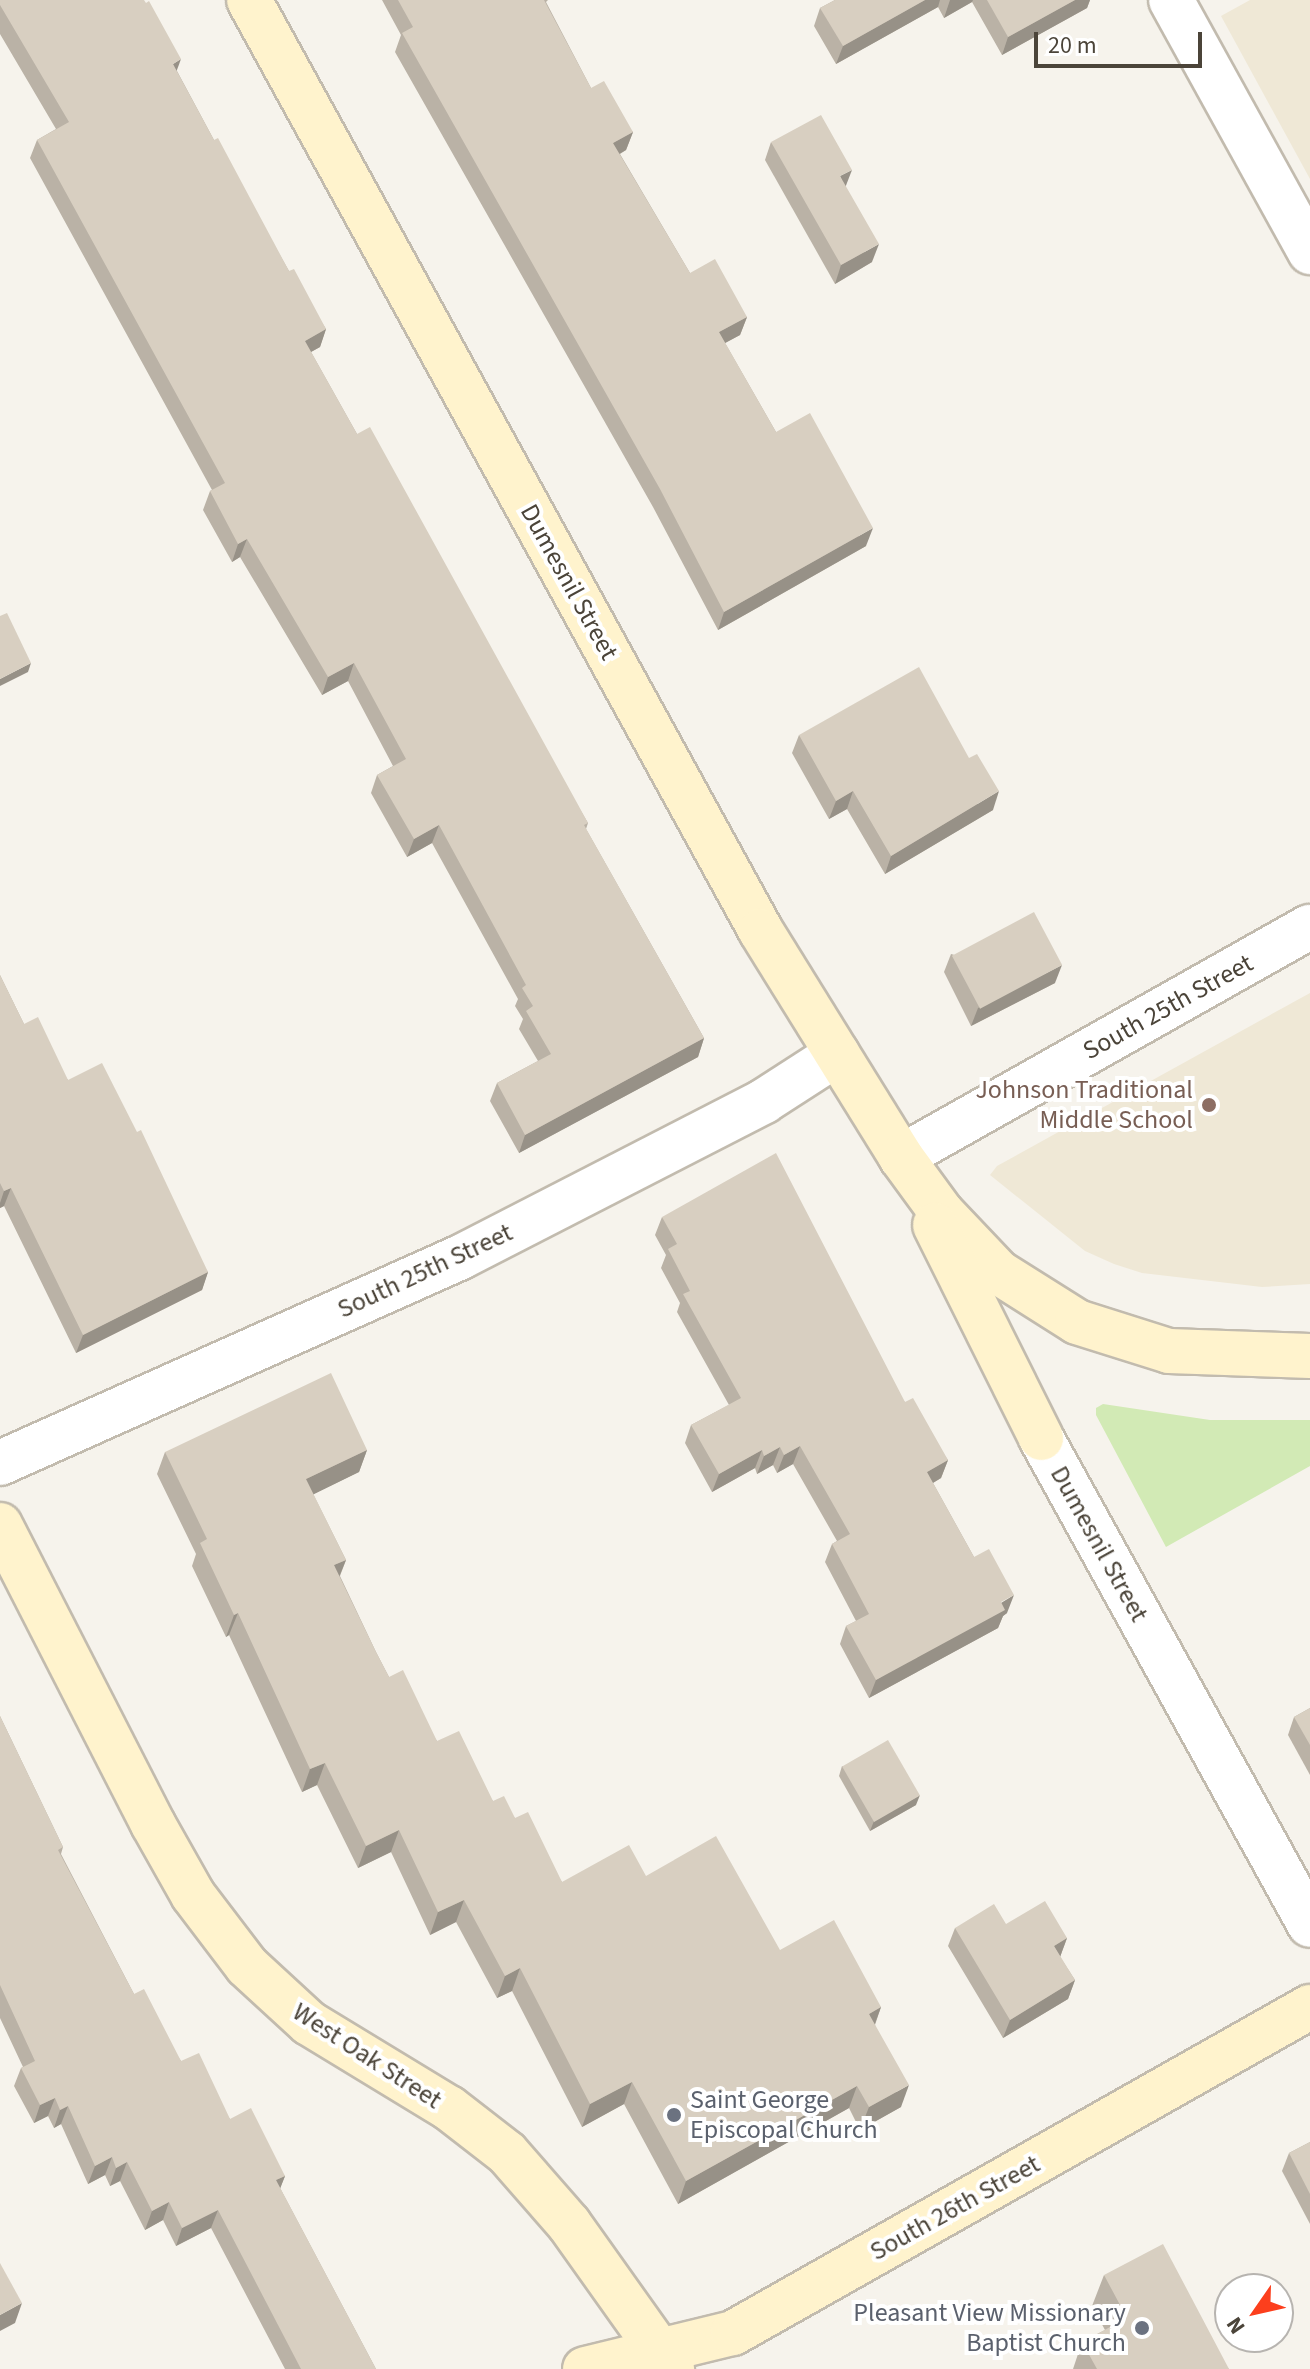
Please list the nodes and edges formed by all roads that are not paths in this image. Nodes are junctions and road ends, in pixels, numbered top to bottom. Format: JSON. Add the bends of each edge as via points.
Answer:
{"nodes":[{"id":1,"x":249,"y":0,"type":"edge"},
{"id":2,"x":1171,"y":0,"type":"edge"},
{"id":3,"x":1310,"y":252,"type":"edge"},
{"id":4,"x":1310,"y":927,"type":"edge"},
{"id":5,"x":837,"y":1054,"type":"junction"},
{"id":6,"x":901,"y":1157,"type":"junction"},
{"id":7,"x":1310,"y":1356,"type":"edge"},
{"id":8,"x":1041,"y":1438,"type":"joint"},
{"id":9,"x":0,"y":1463,"type":"edge"},
{"id":10,"x":0,"y":1525,"type":"edge"},
{"id":11,"x":1310,"y":1925,"type":"edge"},
{"id":12,"x":1310,"y":2007,"type":"edge"},
{"id":13,"x":664,"y":2360,"type":"edge"},
{"id":14,"x":585,"y":2369,"type":"edge"}],
"edges":[{"from":1,"to":5,"type":"main road","name":"Dumesnil Street","via":[[761,931]]},
{"from":2,"to":3,"type":"street"},
{"from":4,"to":6,"type":"street","name":"South 25th Street"},
{"from":5,"to":6,"type":"main road","name":"Dumesnil Street"},
{"from":5,"to":9,"type":"street","name":"South 25th Street","via":[[764,1101],[461,1257]]},
{"from":6,"to":7,"type":"main road","name":"Dumesnil Street","via":[[942,1213],[998,1272],[1077,1322],[1169,1351]]},
{"from":6,"to":8,"type":"main road","name":"Dumesnil Street"},
{"from":8,"to":11,"type":"street","name":"Dumesnil Street"},
{"from":10,"to":13,"type":"main road","name":"West Oak Street","via":[[153,1824],[193,1895],[247,1966],[309,2023],[449,2108],[507,2153],[569,2224]]},
{"from":12,"to":13,"type":"main road","name":"South 26th Street","via":[[733,2333]]},
{"from":13,"to":14,"type":"main road","name":"South 26th Street"}]}
